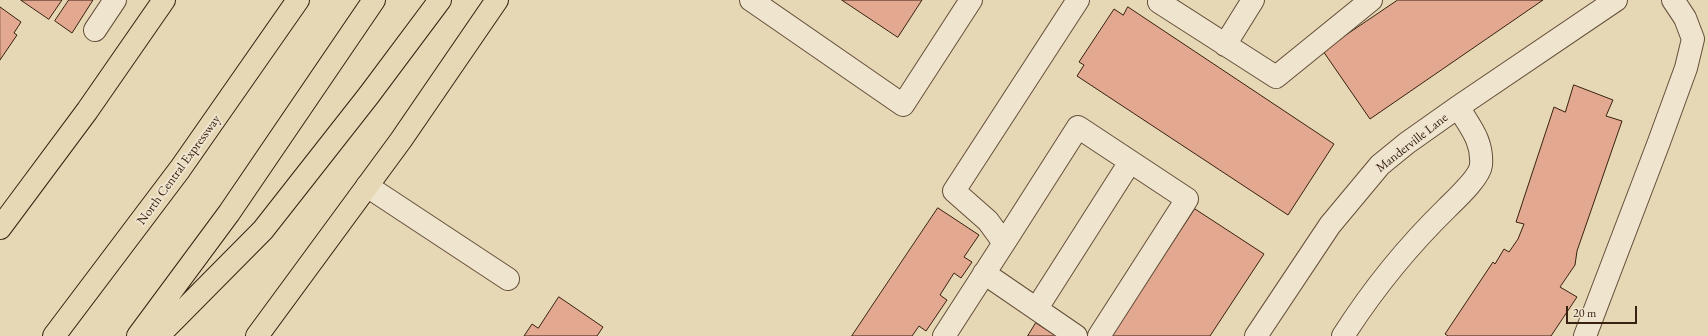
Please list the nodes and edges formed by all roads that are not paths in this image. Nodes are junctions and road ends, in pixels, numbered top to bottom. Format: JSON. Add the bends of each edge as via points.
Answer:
{"nodes":[{"id":1,"x":115,"y":0,"type":"edge"},
{"id":2,"x":164,"y":0,"type":"edge"},
{"id":3,"x":298,"y":0,"type":"edge"},
{"id":4,"x":374,"y":0,"type":"edge"},
{"id":5,"x":440,"y":0,"type":"edge"},
{"id":6,"x":497,"y":0,"type":"edge"},
{"id":7,"x":751,"y":0,"type":"edge"},
{"id":8,"x":971,"y":0,"type":"edge"},
{"id":9,"x":1078,"y":0,"type":"edge"},
{"id":10,"x":1160,"y":0,"type":"edge"},
{"id":11,"x":1253,"y":0,"type":"edge"},
{"id":12,"x":1371,"y":0,"type":"edge"},
{"id":13,"x":1616,"y":0,"type":"edge"},
{"id":14,"x":1673,"y":0,"type":"edge"},
{"id":15,"x":95,"y":30,"type":"dead end"},
{"id":16,"x":1701,"y":44,"type":"edge"},
{"id":17,"x":1225,"y":45,"type":"junction"},
{"id":18,"x":1458,"y":107,"type":"junction"},
{"id":19,"x":1130,"y":162,"type":"junction"},
{"id":20,"x":367,"y":186,"type":"junction"},
{"id":21,"x":0,"y":228,"type":"edge"},
{"id":22,"x":1004,"y":243,"type":"junction"},
{"id":23,"x":984,"y":273,"type":"junction"},
{"id":24,"x":508,"y":279,"type":"dead end"},
{"id":25,"x":1037,"y":308,"type":"junction"},
{"id":26,"x":54,"y":336,"type":"edge"},
{"id":27,"x":138,"y":336,"type":"edge"},
{"id":28,"x":158,"y":336,"type":"edge"},
{"id":29,"x":257,"y":336,"type":"edge"},
{"id":30,"x":944,"y":336,"type":"edge"},
{"id":31,"x":1076,"y":336,"type":"edge"},
{"id":32,"x":1098,"y":336,"type":"edge"},
{"id":33,"x":1256,"y":336,"type":"edge"},
{"id":34,"x":1343,"y":336,"type":"edge"},
{"id":35,"x":1585,"y":336,"type":"edge"}],
"edges":[{"from":1,"to":15,"type":"street"},
{"from":2,"to":21,"type":"main road","via":[[87,111]]},
{"from":3,"to":26,"type":"main road","name":"North Central Expressway","via":[[184,163]]},
{"from":4,"to":27,"type":"main road","via":[[229,213]]},
{"from":5,"to":28,"type":"main road","via":[[263,230]]},
{"from":6,"to":20,"type":"main road"},
{"from":7,"to":8,"type":"street","via":[[903,104]]},
{"from":9,"to":22,"type":"street","via":[[954,191],[988,221]]},
{"from":10,"to":17,"type":"street","via":[[1159,2]]},
{"from":11,"to":17,"type":"street"},
{"from":12,"to":17,"type":"street","via":[[1276,78]]},
{"from":13,"to":18,"type":"street","name":"Manderville Lane"},
{"from":14,"to":16,"type":"street"},
{"from":16,"to":35,"type":"street","via":[[1686,68]]},
{"from":18,"to":33,"type":"street","name":"Manderville Lane","via":[[1407,143],[1380,166],[1356,192],[1330,225]]},
{"from":18,"to":34,"type":"street","via":[[1480,142],[1481,167],[1466,189],[1425,230],[1384,277]]},
{"from":19,"to":22,"type":"street","via":[[1078,127]]},
{"from":19,"to":25,"type":"street"},
{"from":19,"to":32,"type":"street","via":[[1187,199]]},
{"from":20,"to":24,"type":"street"},
{"from":20,"to":29,"type":"main road"},
{"from":22,"to":23,"type":"street"},
{"from":23,"to":25,"type":"street"},
{"from":23,"to":30,"type":"street"},
{"from":25,"to":31,"type":"street"}]}
